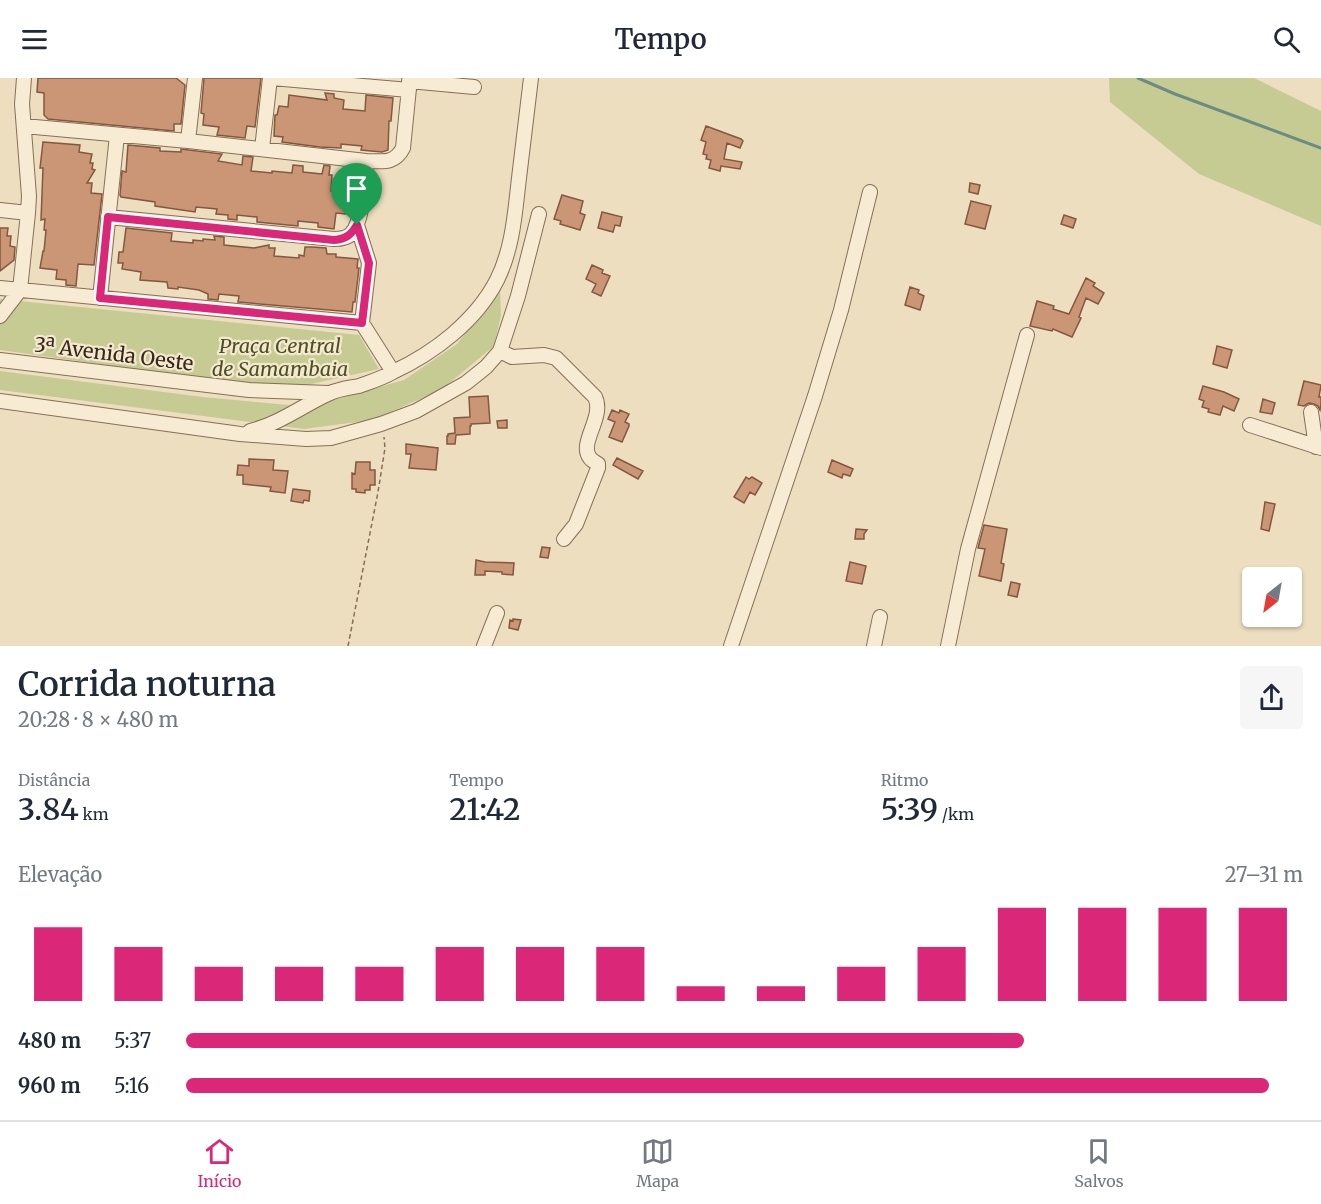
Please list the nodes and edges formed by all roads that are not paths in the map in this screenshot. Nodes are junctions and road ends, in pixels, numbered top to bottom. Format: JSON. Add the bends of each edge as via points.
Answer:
{"nodes":[{"id":1,"x":24,"y":78,"type":"edge"},
{"id":2,"x":195,"y":78,"type":"edge"},
{"id":3,"x":271,"y":78,"type":"edge"},
{"id":4,"x":531,"y":78,"type":"edge"},
{"id":5,"x":337,"y":81,"type":"edge"},
{"id":6,"x":409,"y":83,"type":"edge"},
{"id":7,"x":474,"y":87,"type":"dead end"},
{"id":8,"x":24,"y":126,"type":"junction"},
{"id":9,"x":117,"y":135,"type":"junction"},
{"id":10,"x":188,"y":141,"type":"junction"},
{"id":11,"x":262,"y":149,"type":"junction"},
{"id":12,"x":366,"y":161,"type":"junction"},
{"id":13,"x":870,"y":192,"type":"dead end"},
{"id":14,"x":0,"y":210,"type":"edge"},
{"id":15,"x":28,"y":213,"type":"junction"},
{"id":16,"x":539,"y":214,"type":"dead end"},
{"id":17,"x":108,"y":217,"type":"junction"},
{"id":18,"x":357,"y":225,"type":"junction"},
{"id":19,"x":0,"y":288,"type":"edge"},
{"id":20,"x":20,"y":290,"type":"junction"},
{"id":21,"x":100,"y":298,"type":"junction"},
{"id":22,"x":0,"y":316,"type":"edge"},
{"id":23,"x":362,"y":323,"type":"junction"},
{"id":24,"x":1027,"y":335,"type":"dead end"},
{"id":25,"x":500,"y":351,"type":"junction"},
{"id":26,"x":0,"y":360,"type":"edge"},
{"id":27,"x":393,"y":372,"type":"junction"},
{"id":28,"x":330,"y":393,"type":"junction"},
{"id":29,"x":0,"y":401,"type":"edge"},
{"id":30,"x":1311,"y":412,"type":"dead end"},
{"id":31,"x":1250,"y":425,"type":"dead end"},
{"id":32,"x":240,"y":434,"type":"junction"},
{"id":33,"x":1318,"y":447,"type":"edge"},
{"id":34,"x":564,"y":539,"type":"dead end"},
{"id":35,"x":497,"y":613,"type":"dead end"},
{"id":36,"x":880,"y":617,"type":"dead end"},
{"id":37,"x":484,"y":646,"type":"edge"},
{"id":38,"x":731,"y":646,"type":"edge"},
{"id":39,"x":874,"y":646,"type":"edge"},
{"id":40,"x":948,"y":646,"type":"edge"}],
"edges":[{"from":1,"to":8,"type":"street"},
{"from":2,"to":10,"type":"street"},
{"from":3,"to":5,"type":"street"},
{"from":3,"to":11,"type":"street"},
{"from":4,"to":27,"type":"street","via":[[509,247],[497,280],[462,326],[435,348]]},
{"from":5,"to":6,"type":"street"},
{"from":6,"to":7,"type":"street"},
{"from":6,"to":12,"type":"street","via":[[399,156],[387,161]]},
{"from":8,"to":9,"type":"street"},
{"from":8,"to":15,"type":"street"},
{"from":9,"to":10,"type":"street"},
{"from":9,"to":17,"type":"street"},
{"from":10,"to":11,"type":"street"},
{"from":11,"to":12,"type":"street"},
{"from":12,"to":18,"type":"street"},
{"from":13,"to":38,"type":"street","via":[[815,396]]},
{"from":14,"to":15,"type":"street"},
{"from":15,"to":20,"type":"street"},
{"from":16,"to":25,"type":"street"},
{"from":17,"to":18,"type":"street","via":[[334,240],[348,237]]},
{"from":17,"to":21,"type":"street"},
{"from":18,"to":23,"type":"street","via":[[369,263]]},
{"from":19,"to":20,"type":"street"},
{"from":20,"to":21,"type":"street"},
{"from":20,"to":22,"type":"street"},
{"from":21,"to":23,"type":"street"},
{"from":23,"to":27,"type":"street"},
{"from":24,"to":40,"type":"street","via":[[968,549]]},
{"from":25,"to":32,"type":"street","via":[[466,383],[416,411],[381,424],[331,438]]},
{"from":25,"to":34,"type":"street","via":[[512,357],[556,358],[597,402],[598,412],[587,447],[598,468],[576,524]]},
{"from":26,"to":28,"type":"street","name":"3ª Avenida Oeste","via":[[238,389]]},
{"from":27,"to":28,"type":"street"},
{"from":28,"to":32,"type":"street","via":[[278,422]]},
{"from":29,"to":32,"type":"street"},
{"from":30,"to":33,"type":"street"},
{"from":31,"to":33,"type":"street"},
{"from":35,"to":37,"type":"street"},
{"from":36,"to":39,"type":"street"}]}
